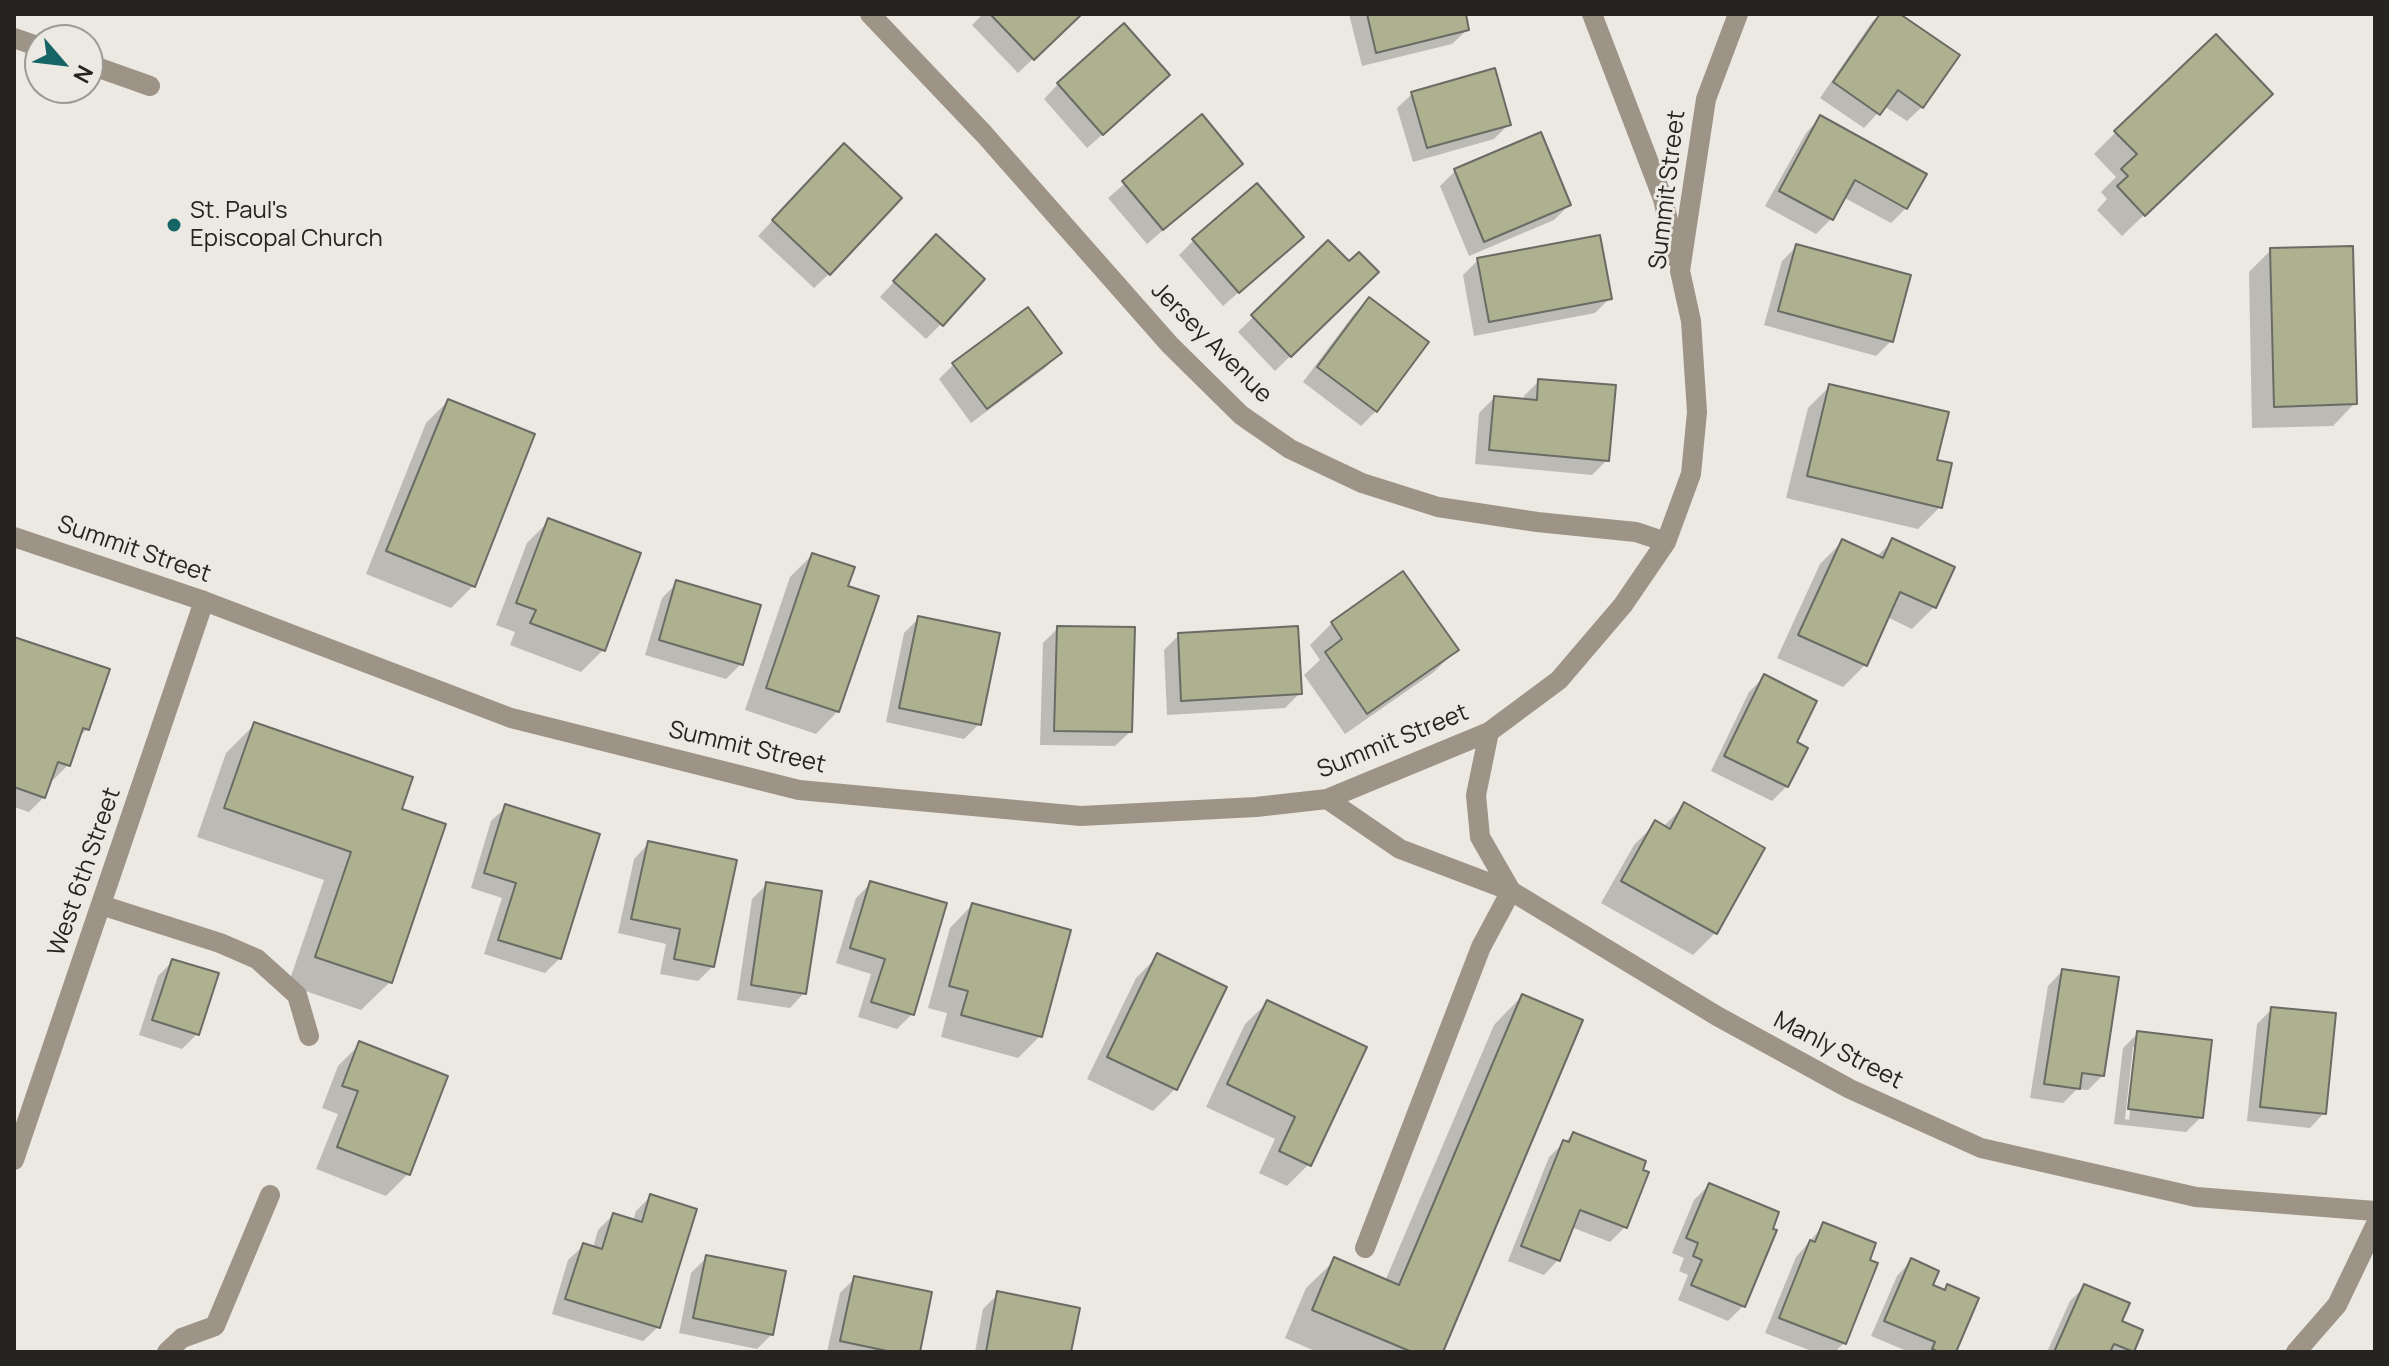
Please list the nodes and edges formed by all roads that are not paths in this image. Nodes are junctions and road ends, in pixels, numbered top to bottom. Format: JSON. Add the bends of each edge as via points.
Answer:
{"nodes":[{"id":1,"x":870,"y":14,"type":"edge"},
{"id":2,"x":1592,"y":14,"type":"edge"},
{"id":3,"x":1738,"y":14,"type":"edge"},
{"id":4,"x":104,"y":70,"type":"edge"},
{"id":5,"x":150,"y":86,"type":"dead end"},
{"id":6,"x":1680,"y":271,"type":"junction"},
{"id":7,"x":14,"y":537,"type":"edge"},
{"id":8,"x":1666,"y":542,"type":"junction"},
{"id":9,"x":204,"y":601,"type":"junction"},
{"id":10,"x":1489,"y":732,"type":"junction"},
{"id":11,"x":1327,"y":799,"type":"junction"},
{"id":12,"x":1511,"y":891,"type":"junction"},
{"id":13,"x":101,"y":905,"type":"junction"},
{"id":14,"x":309,"y":1036,"type":"dead end"},
{"id":15,"x":14,"y":1160,"type":"edge"},
{"id":16,"x":270,"y":1195,"type":"dead end"},
{"id":17,"x":2375,"y":1211,"type":"edge"},
{"id":18,"x":2375,"y":1226,"type":"edge"},
{"id":19,"x":1365,"y":1248,"type":"dead end"},
{"id":20,"x":167,"y":1352,"type":"edge"},
{"id":21,"x":2296,"y":1352,"type":"edge"}],
"edges":[{"from":1,"to":8,"type":"street","name":"Jersey Avenue","via":[[1170,345],[1241,415],[1290,449],[1362,483],[1438,507],[1636,532]]},
{"from":2,"to":6,"type":"street","via":[[1663,199]]},
{"from":3,"to":6,"type":"street","name":"Summit Street","via":[[1706,99]]},
{"from":4,"to":5,"type":"street"},
{"from":6,"to":8,"type":"street","name":"Summit Street","via":[[1691,321],[1697,412],[1691,474]]},
{"from":7,"to":9,"type":"street","name":"Summit Street"},
{"from":8,"to":10,"type":"street","name":"Summit Street","via":[[1623,605],[1559,680]]},
{"from":9,"to":11,"type":"street","name":"Summit Street","via":[[511,718],[799,790],[1081,816]]},
{"from":9,"to":13,"type":"street","name":"West 6th Street"},
{"from":10,"to":11,"type":"street","name":"Summit Street"},
{"from":10,"to":12,"type":"street","name":"Summit Street","via":[[1476,795],[1480,837]]},
{"from":11,"to":12,"type":"street","name":"Manly Street","via":[[1400,849]]},
{"from":12,"to":17,"type":"street","name":"Manly Street","via":[[1717,1016],[1850,1089],[1981,1148],[2196,1197]]},
{"from":12,"to":19,"type":"street","via":[[1481,947]]},
{"from":13,"to":14,"type":"street","via":[[257,959],[297,995]]},
{"from":13,"to":15,"type":"street","name":"West 6th Street"},
{"from":16,"to":20,"type":"street","via":[[215,1326],[182,1338]]},
{"from":18,"to":21,"type":"street","via":[[2337,1305]]}]}
